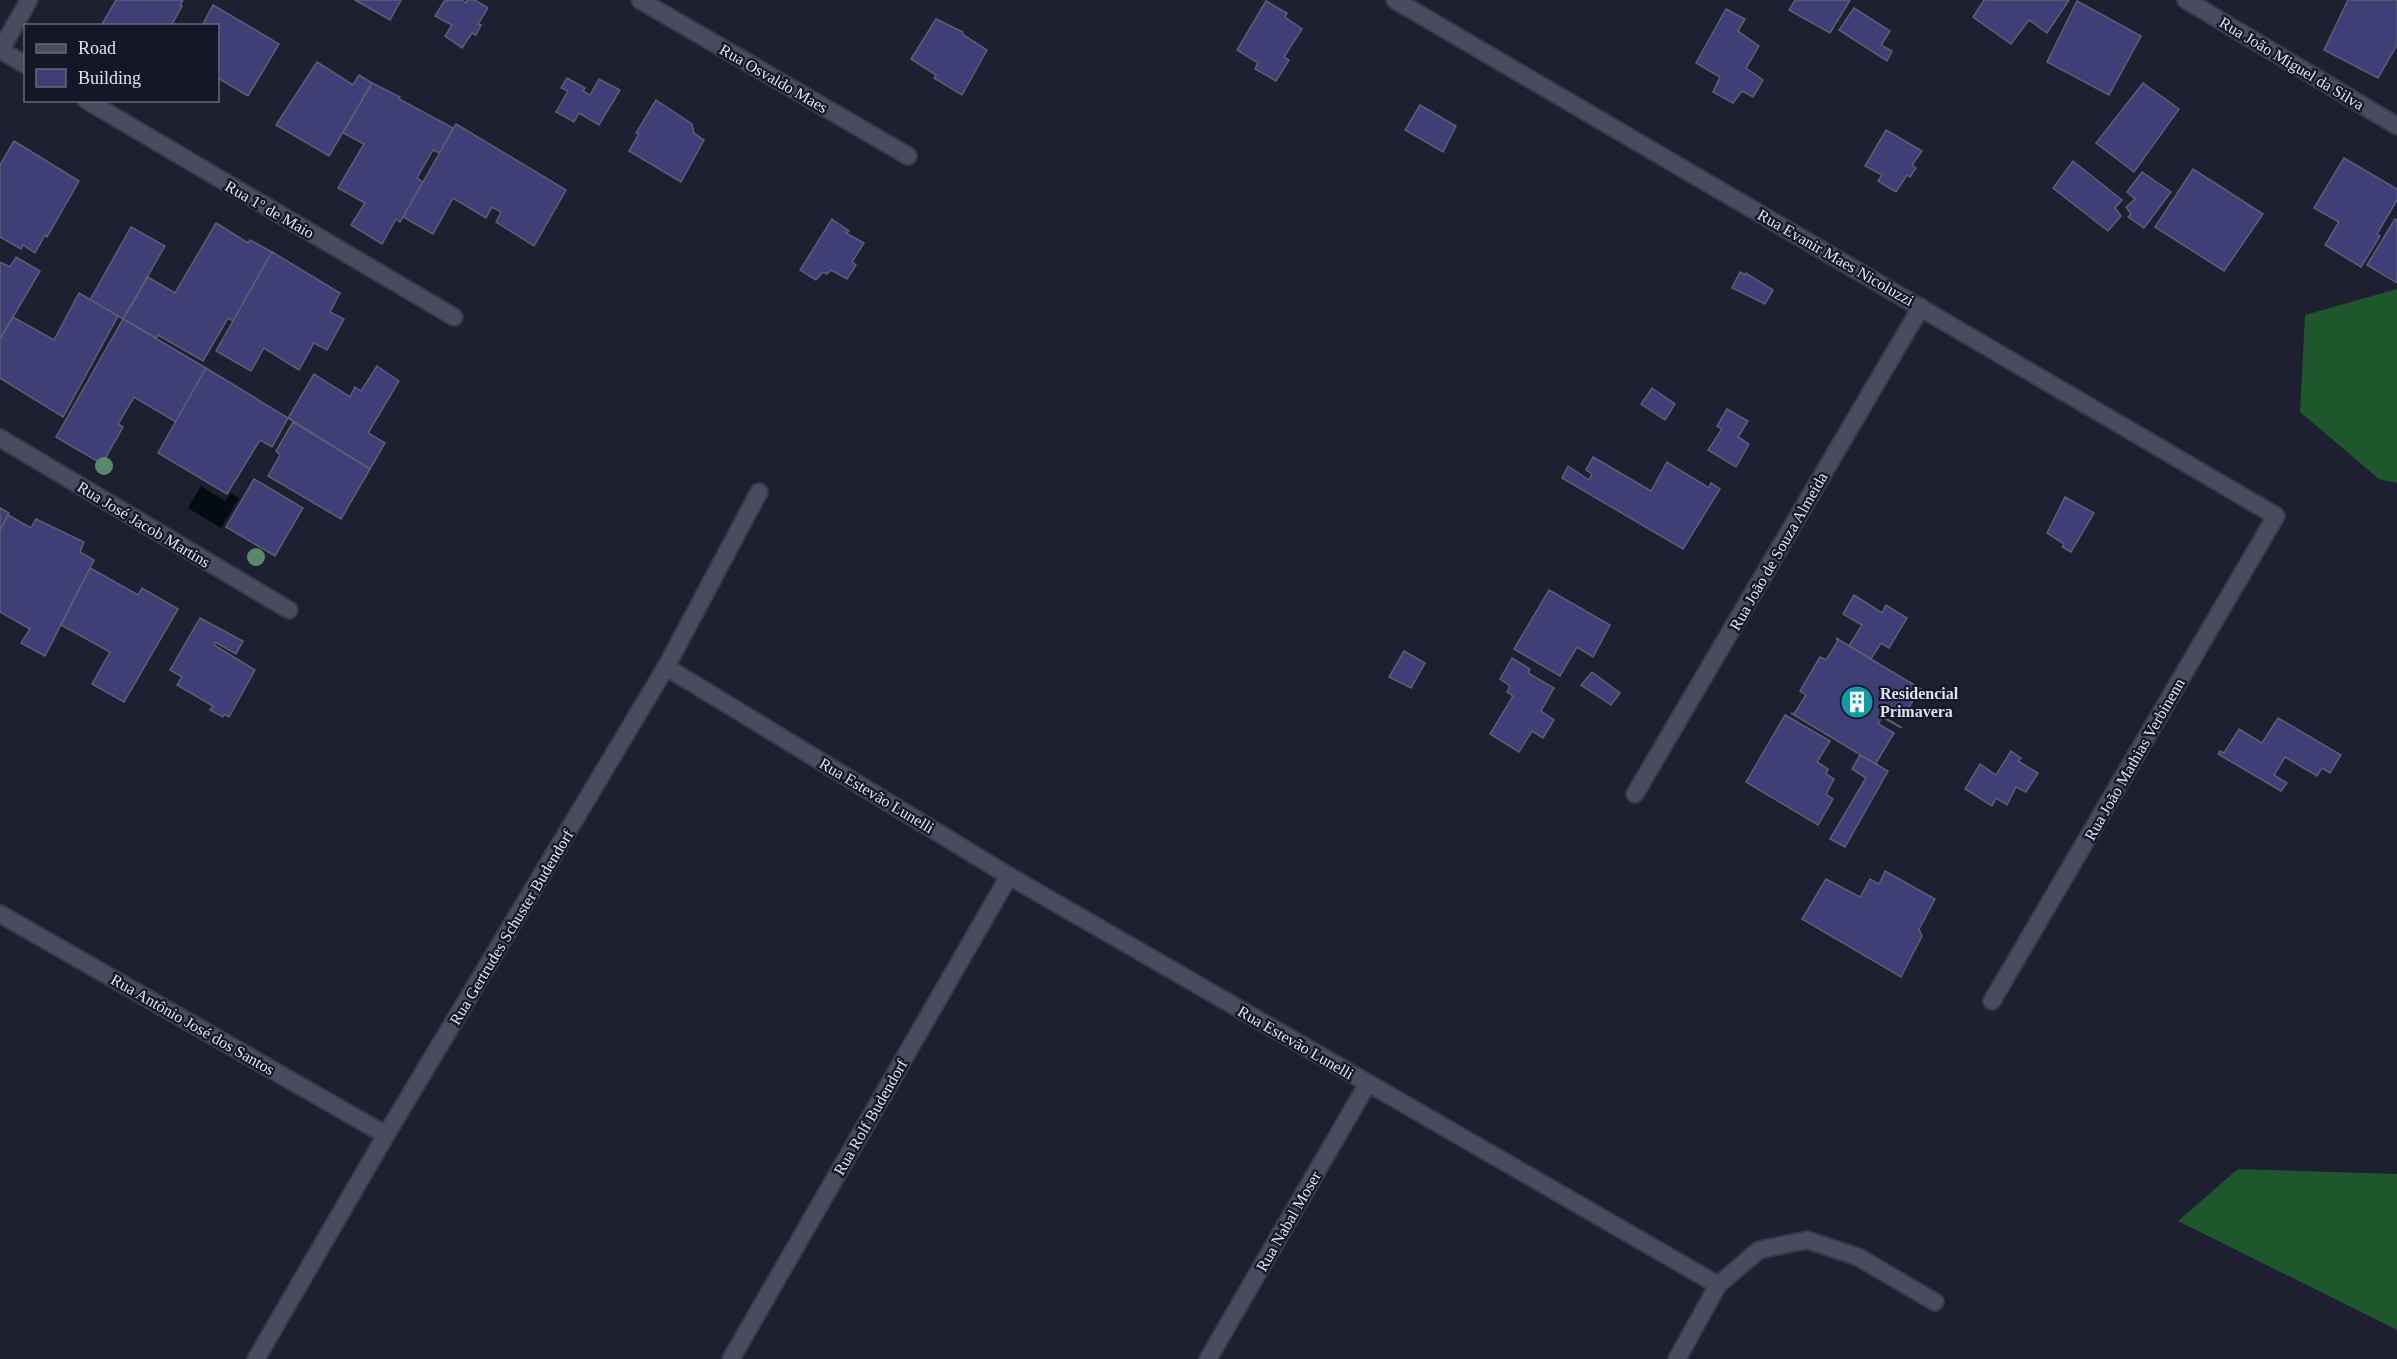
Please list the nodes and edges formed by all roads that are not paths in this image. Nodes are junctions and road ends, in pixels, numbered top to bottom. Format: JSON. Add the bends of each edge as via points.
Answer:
{"nodes":[{"id":1,"x":29,"y":0,"type":"edge"},
{"id":2,"x":640,"y":0,"type":"edge"},
{"id":3,"x":1395,"y":0,"type":"edge"},
{"id":4,"x":2186,"y":0,"type":"edge"},
{"id":5,"x":0,"y":50,"type":"edge"},
{"id":6,"x":24,"y":64,"type":"edge"},
{"id":7,"x":89,"y":102,"type":"edge"},
{"id":8,"x":2397,"y":126,"type":"edge"},
{"id":9,"x":908,"y":156,"type":"dead end"},
{"id":10,"x":1921,"y":307,"type":"junction"},
{"id":11,"x":454,"y":317,"type":"dead end"},
{"id":12,"x":0,"y":438,"type":"edge"},
{"id":13,"x":759,"y":492,"type":"dead end"},
{"id":14,"x":2276,"y":516,"type":"joint"},
{"id":15,"x":288,"y":610,"type":"dead end"},
{"id":16,"x":666,"y":667,"type":"junction"},
{"id":17,"x":1635,"y":794,"type":"dead end"},
{"id":18,"x":1009,"y":876,"type":"junction"},
{"id":19,"x":0,"y":914,"type":"edge"},
{"id":20,"x":1992,"y":1001,"type":"dead end"},
{"id":21,"x":1368,"y":1083,"type":"junction"},
{"id":22,"x":386,"y":1135,"type":"junction"},
{"id":23,"x":1718,"y":1286,"type":"junction"},
{"id":24,"x":1935,"y":1302,"type":"dead end"},
{"id":25,"x":256,"y":1359,"type":"edge"},
{"id":26,"x":731,"y":1359,"type":"edge"},
{"id":27,"x":1208,"y":1359,"type":"edge"},
{"id":28,"x":1677,"y":1359,"type":"edge"}],
"edges":[{"from":1,"to":5,"type":"street"},
{"from":2,"to":9,"type":"street","name":"Rua Osvaldo Maes"},
{"from":3,"to":10,"type":"street","name":"Rua Evanir Maes Nicoluzzi"},
{"from":4,"to":8,"type":"street","name":"Rua João Miguel da Silva"},
{"from":5,"to":6,"type":"street"},
{"from":7,"to":11,"type":"street","name":"Rua 1º de Maio"},
{"from":10,"to":14,"type":"street","name":"Rua Evanir Maes Nicoluzzi"},
{"from":10,"to":17,"type":"street","name":"Rua João de Souza Almeida"},
{"from":12,"to":15,"type":"street","name":"Rua José Jacob Martins"},
{"from":13,"to":16,"type":"street","name":"Rua Gertrudes Schuster Budendorf"},
{"from":14,"to":20,"type":"street","name":"Rua João Mathias Verbinenn"},
{"from":16,"to":18,"type":"street","name":"Rua Estevão Lunelli"},
{"from":16,"to":22,"type":"street","name":"Rua Gertrudes Schuster Budendorf"},
{"from":18,"to":21,"type":"street","name":"Rua Estevão Lunelli"},
{"from":18,"to":26,"type":"street","name":"Rua Rolf Budendorf"},
{"from":19,"to":22,"type":"street","name":"Rua Antônio José dos Santos"},
{"from":21,"to":23,"type":"street","name":"Rua Estevão Lunelli"},
{"from":21,"to":27,"type":"street","name":"Rua Nabal Moser"},
{"from":22,"to":25,"type":"street","name":"Rua Gertrudes Schuster Budendorf"},
{"from":23,"to":24,"type":"street","via":[[1759,1250],[1807,1240],[1858,1257]]},
{"from":23,"to":28,"type":"street"}]}
